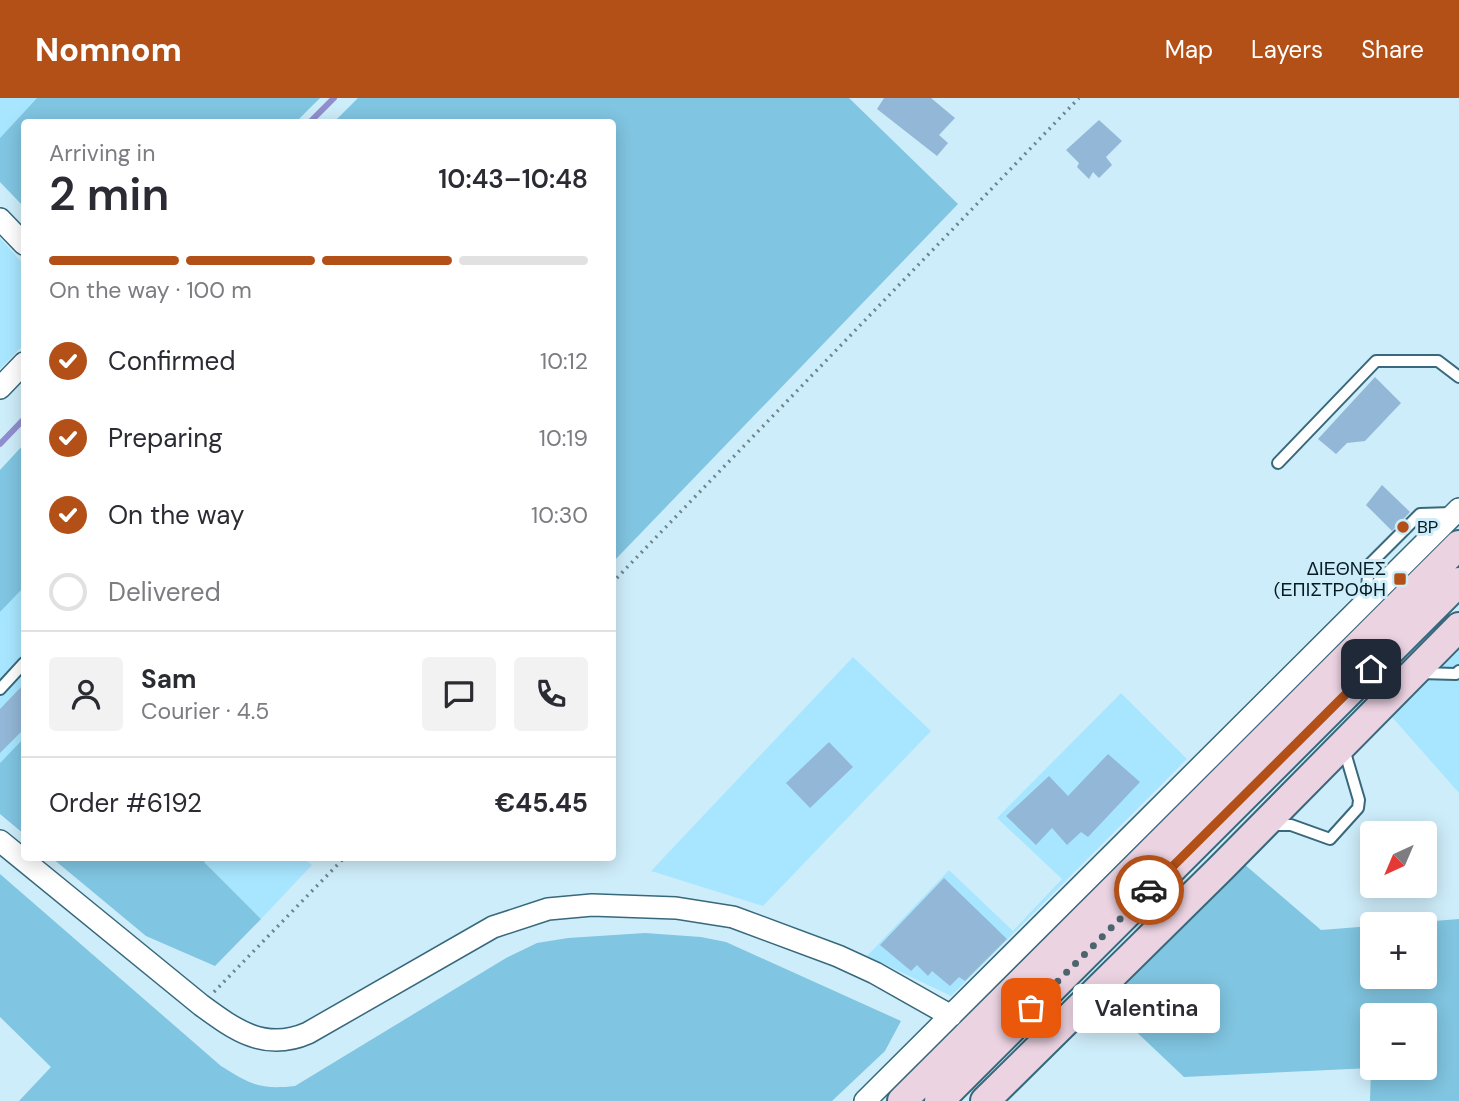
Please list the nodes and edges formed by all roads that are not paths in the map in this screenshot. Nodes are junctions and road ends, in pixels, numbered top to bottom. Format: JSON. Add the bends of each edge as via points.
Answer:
{"nodes":[{"id":1,"x":0,"y":219,"type":"edge"},
{"id":2,"x":21,"y":241,"type":"edge"},
{"id":3,"x":21,"y":366,"type":"edge"},
{"id":4,"x":1459,"y":377,"type":"edge"},
{"id":5,"x":0,"y":388,"type":"edge"},
{"id":6,"x":1278,"y":463,"type":"dead end"},
{"id":7,"x":1457,"y":511,"type":"edge"},
{"id":8,"x":1459,"y":545,"type":"edge"},
{"id":9,"x":1459,"y":582,"type":"edge"},
{"id":10,"x":1459,"y":626,"type":"edge"},
{"id":11,"x":21,"y":666,"type":"edge"},
{"id":12,"x":1459,"y":671,"type":"edge"},
{"id":13,"x":1413,"y":672,"type":"junction"},
{"id":14,"x":0,"y":689,"type":"edge"},
{"id":15,"x":1343,"y":743,"type":"junction"},
{"id":16,"x":1263,"y":825,"type":"junction"},
{"id":17,"x":0,"y":841,"type":"edge"},
{"id":18,"x":21,"y":858,"type":"edge"},
{"id":19,"x":25,"y":861,"type":"edge"},
{"id":20,"x":1105,"y":935,"type":"junction"},
{"id":21,"x":951,"y":1016,"type":"junction"},
{"id":22,"x":865,"y":1101,"type":"edge"},
{"id":23,"x":902,"y":1101,"type":"edge"},
{"id":24,"x":939,"y":1101,"type":"edge"},
{"id":25,"x":985,"y":1101,"type":"edge"}],
"edges":[{"from":1,"to":2,"type":"street"},
{"from":3,"to":5,"type":"street"},
{"from":4,"to":6,"type":"lane","via":[[1438,361],[1376,361]]},
{"from":7,"to":21,"type":"street"},
{"from":8,"to":23,"type":"main road"},
{"from":9,"to":20,"type":"main road"},
{"from":10,"to":13,"type":"main road"},
{"from":11,"to":14,"type":"lane"},
{"from":12,"to":13,"type":"lane"},
{"from":13,"to":15,"type":"main road"},
{"from":15,"to":16,"type":"main road"},
{"from":15,"to":16,"type":"lane","via":[[1359,808],[1329,839],[1291,825]]},
{"from":16,"to":20,"type":"main road","via":[[1231,838],[1150,911]]},
{"from":16,"to":25,"type":"main road"},
{"from":17,"to":18,"type":"street"},
{"from":19,"to":21,"type":"street","via":[[201,1005],[247,1033],[273,1041],[290,1040],[349,1010],[493,927],[548,909],[592,905],[676,908],[733,917],[838,956]]},
{"from":20,"to":24,"type":"main road"},
{"from":21,"to":22,"type":"street"}]}
